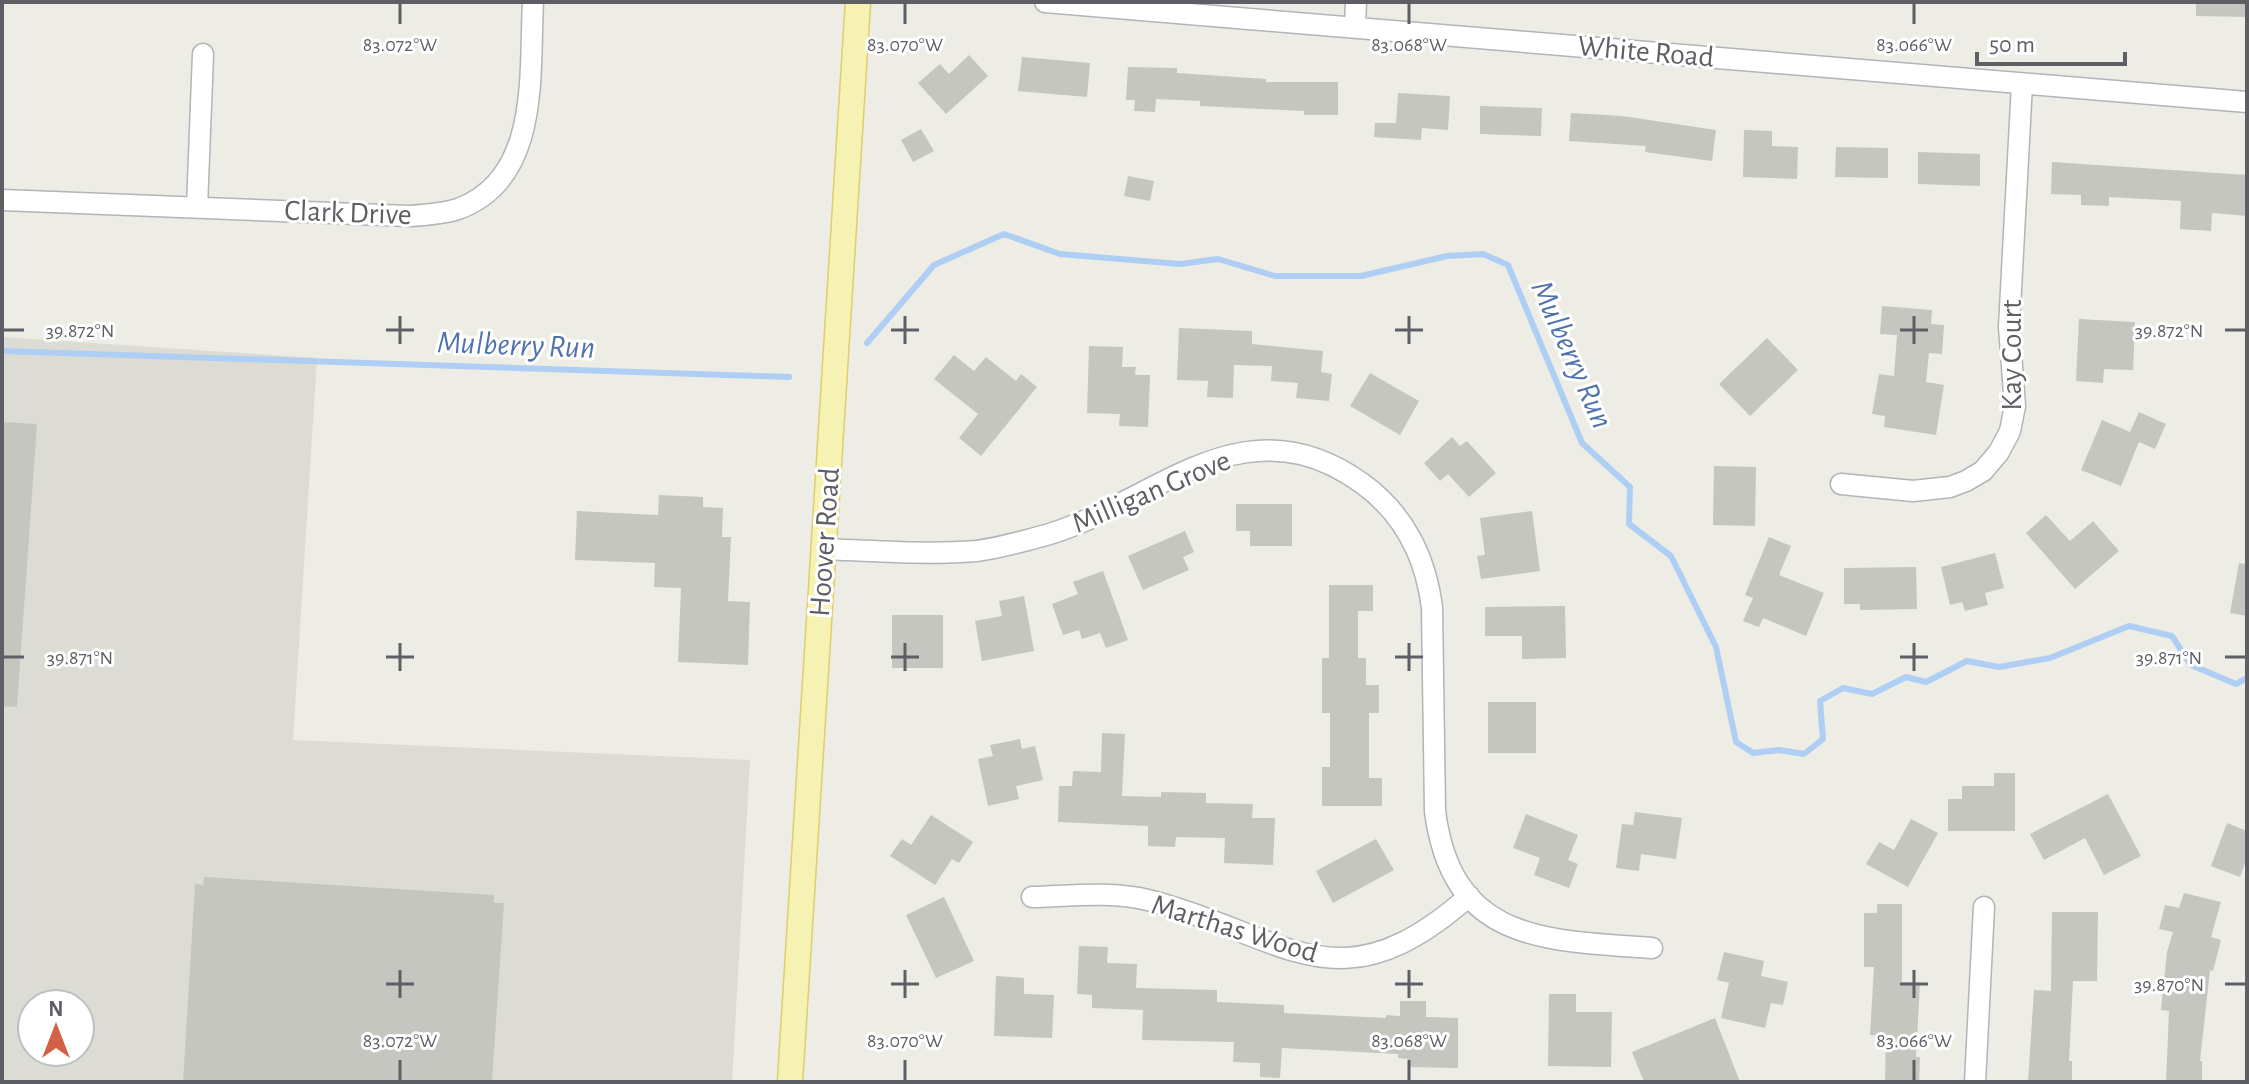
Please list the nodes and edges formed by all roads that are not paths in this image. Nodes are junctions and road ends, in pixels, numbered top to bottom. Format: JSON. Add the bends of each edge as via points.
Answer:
{"nodes":[{"id":1,"x":533,"y":2,"type":"edge"},
{"id":2,"x":858,"y":2,"type":"edge"},
{"id":3,"x":1045,"y":2,"type":"edge"},
{"id":4,"x":1356,"y":2,"type":"edge"},
{"id":5,"x":1355,"y":27,"type":"junction"},
{"id":6,"x":203,"y":54,"type":"dead end"},
{"id":7,"x":2022,"y":84,"type":"junction"},
{"id":8,"x":2247,"y":102,"type":"edge"},
{"id":9,"x":2,"y":200,"type":"edge"},
{"id":10,"x":197,"y":207,"type":"junction"},
{"id":11,"x":1841,"y":484,"type":"dead end"},
{"id":12,"x":824,"y":549,"type":"junction"},
{"id":13,"x":1469,"y":896,"type":"junction"},
{"id":14,"x":1032,"y":897,"type":"dead end"},
{"id":15,"x":1984,"y":907,"type":"dead end"},
{"id":16,"x":1652,"y":948,"type":"dead end"},
{"id":17,"x":790,"y":1082,"type":"edge"},
{"id":18,"x":1975,"y":1082,"type":"edge"}],
"edges":[{"from":1,"to":10,"type":"street","name":"Clark Drive","via":[[524,133],[511,166],[482,196],[458,209],[409,216]]},
{"from":2,"to":12,"type":"main road","name":"Hoover Road"},
{"from":3,"to":5,"type":"street","name":"White Road"},
{"from":4,"to":5,"type":"street"},
{"from":5,"to":7,"type":"street","name":"White Road"},
{"from":6,"to":10,"type":"street"},
{"from":7,"to":8,"type":"street","name":"White Road"},
{"from":7,"to":11,"type":"street","name":"Kay Court","via":[[2009,327],[2015,406],[2010,431],[1983,471],[1950,487],[1913,491]]},
{"from":9,"to":10,"type":"street","name":"Clark Drive"},
{"from":12,"to":13,"type":"street","name":"Milligan Grove","via":[[979,551],[1087,519],[1222,456],[1269,451],[1325,461],[1390,507],[1421,558],[1432,608],[1435,811],[1455,877]]},
{"from":12,"to":17,"type":"main road","name":"Hoover Road"},
{"from":13,"to":14,"type":"street","name":"Marthas Wood","via":[[1440,922],[1394,948],[1335,959],[1284,949],[1145,899]]},
{"from":13,"to":16,"type":"street","name":"Milligan Grove","via":[[1488,914],[1536,937]]},
{"from":15,"to":18,"type":"street"}]}
